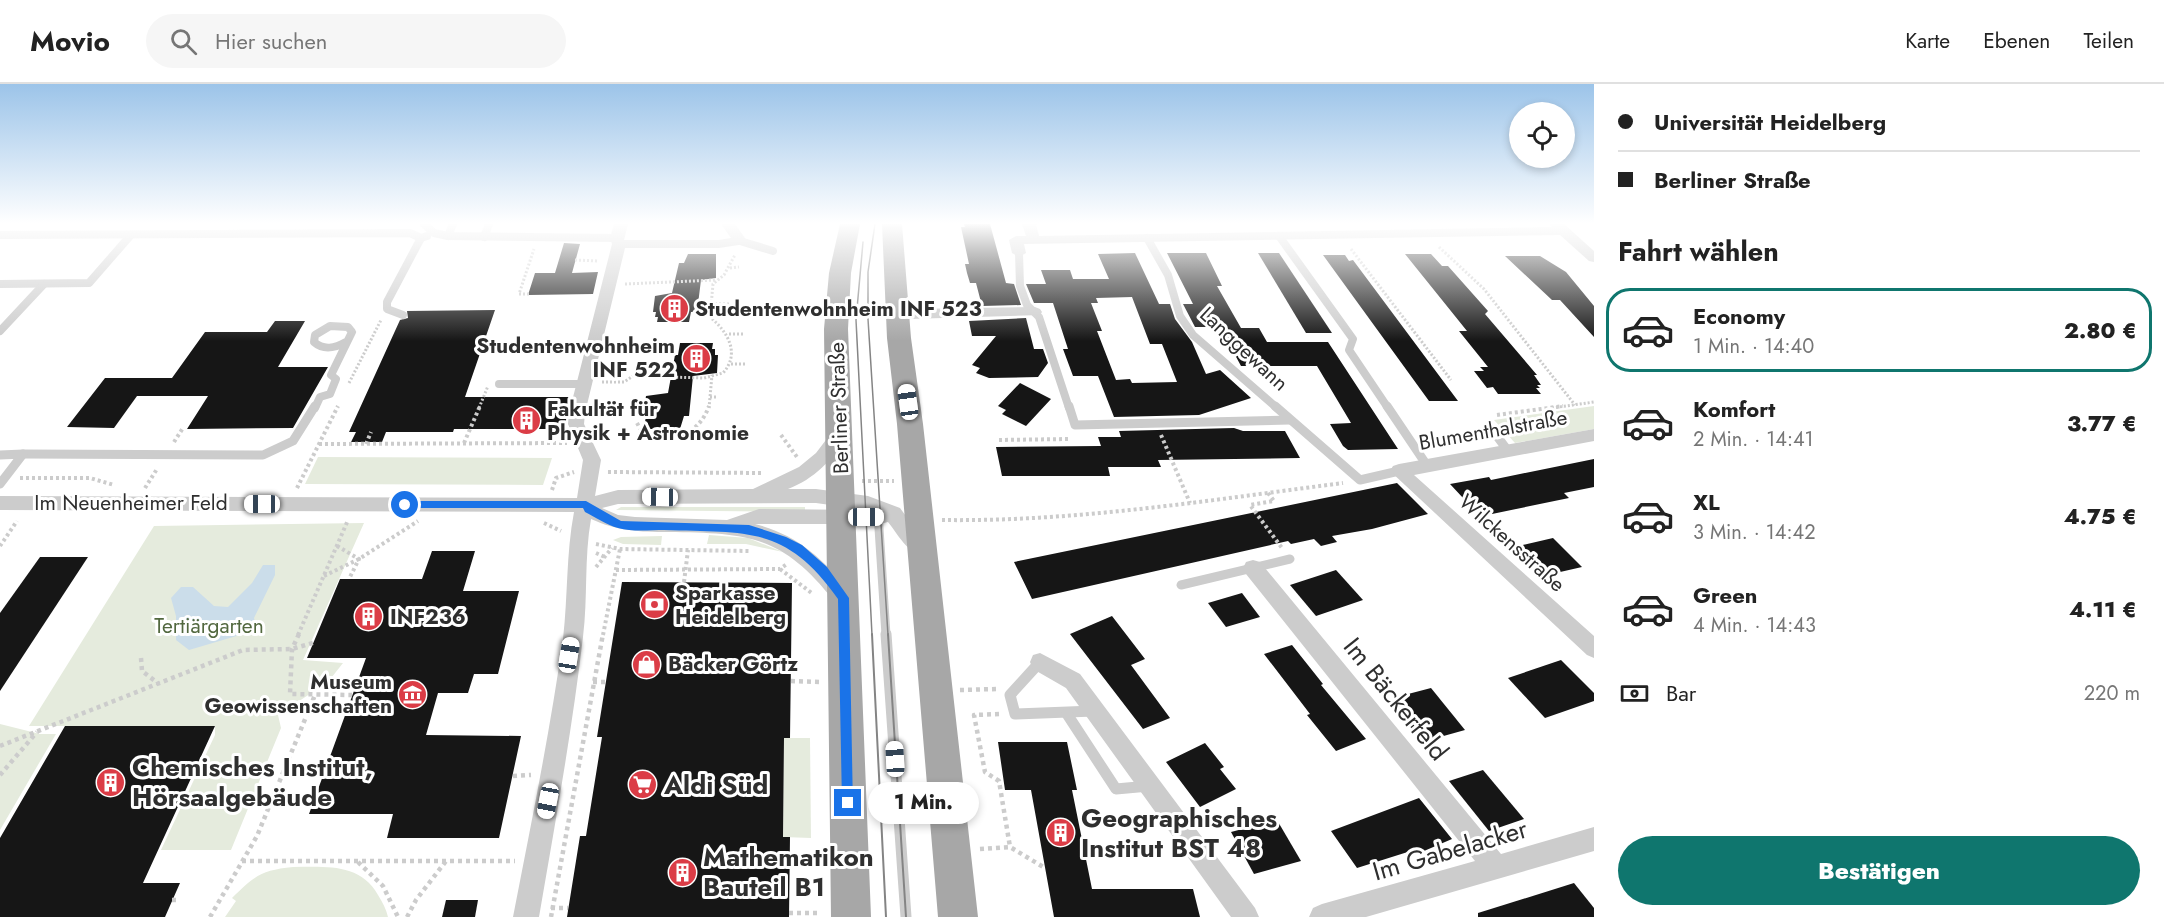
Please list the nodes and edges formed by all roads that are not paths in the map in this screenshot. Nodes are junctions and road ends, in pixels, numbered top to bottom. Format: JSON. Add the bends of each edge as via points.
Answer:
{"nodes":[{"id":1,"x":107,"y":263,"type":"edge"},
{"id":2,"x":408,"y":263,"type":"edge"},
{"id":3,"x":613,"y":263,"type":"edge"},
{"id":4,"x":842,"y":263,"type":"edge"},
{"id":5,"x":894,"y":263,"type":"edge"},
{"id":6,"x":1019,"y":263,"type":"edge"},
{"id":7,"x":1161,"y":263,"type":"edge"},
{"id":8,"x":1299,"y":263,"type":"edge"},
{"id":9,"x":2,"y":284,"type":"edge"},
{"id":10,"x":44,"y":284,"type":"junction"},
{"id":11,"x":1035,"y":312,"type":"junction"},
{"id":12,"x":909,"y":314,"type":"dead end"},
{"id":13,"x":403,"y":315,"type":"dead end"},
{"id":14,"x":0,"y":331,"type":"edge"},
{"id":15,"x":346,"y":342,"type":"junction"},
{"id":16,"x":499,"y":384,"type":"dead end"},
{"id":17,"x":583,"y":384,"type":"junction"},
{"id":18,"x":1290,"y":420,"type":"junction"},
{"id":19,"x":1491,"y":429,"type":"road end"},
{"id":20,"x":839,"y":435,"type":"junction"},
{"id":21,"x":1594,"y":435,"type":"edge"},
{"id":22,"x":1508,"y":451,"type":"junction"},
{"id":23,"x":22,"y":454,"type":"junction"},
{"id":24,"x":0,"y":455,"type":"edge"},
{"id":25,"x":1426,"y":464,"type":"junction"},
{"id":26,"x":1399,"y":471,"type":"junction"},
{"id":27,"x":0,"y":484,"type":"edge"},
{"id":28,"x":916,"y":487,"type":"junction"},
{"id":29,"x":747,"y":497,"type":"junction"},
{"id":30,"x":0,"y":503,"type":"edge"},
{"id":31,"x":586,"y":505,"type":"junction"},
{"id":32,"x":861,"y":505,"type":"junction"},
{"id":33,"x":727,"y":527,"type":"junction"},
{"id":34,"x":927,"y":535,"type":"junction"},
{"id":35,"x":1290,"y":559,"type":"road end"},
{"id":36,"x":1253,"y":568,"type":"junction"},
{"id":37,"x":1181,"y":585,"type":"dead end"},
{"id":38,"x":831,"y":600,"type":"junction"},
{"id":39,"x":1594,"y":649,"type":"edge"},
{"id":40,"x":1040,"y":662,"type":"joint"},
{"id":41,"x":1094,"y":711,"type":"junction"},
{"id":42,"x":1067,"y":714,"type":"junction"},
{"id":43,"x":1149,"y":786,"type":"junction"},
{"id":44,"x":1594,"y":839,"type":"edge"},
{"id":45,"x":1495,"y":866,"type":"junction"},
{"id":46,"x":840,"y":915,"type":"edge"},
{"id":47,"x":526,"y":917,"type":"edge"},
{"id":48,"x":906,"y":917,"type":"edge"},
{"id":49,"x":958,"y":917,"type":"edge"},
{"id":50,"x":1246,"y":917,"type":"edge"},
{"id":51,"x":1322,"y":917,"type":"edge"}],
"edges":[{"from":1,"to":10,"type":"lane","via":[[89,283]]},
{"from":2,"to":13,"type":"lane","via":[[387,302],[387,309]]},
{"from":3,"to":17,"type":"street"},
{"from":4,"to":20,"type":"main road","name":"Berliner Straße","via":[[836,329]]},
{"from":5,"to":28,"type":"main road"},
{"from":6,"to":11,"type":"lane","via":[[1020,286],[1027,305]]},
{"from":7,"to":18,"type":"lane","name":"Langgewann","via":[[1186,327]]},
{"from":8,"to":25,"type":"lane","via":[[1353,339],[1349,350]]},
{"from":9,"to":10,"type":"lane"},
{"from":10,"to":14,"type":"lane"},
{"from":11,"to":12,"type":"street"},
{"from":11,"to":18,"type":"lane","name":"Langgewann","via":[[1076,425]]},
{"from":15,"to":15,"type":"lane","via":[[327,348],[316,346],[314,339],[325,328],[341,325],[352,332]]},
{"from":15,"to":23,"type":"lane","via":[[331,375],[336,379],[330,394],[320,397],[300,435],[276,452]]},
{"from":16,"to":17,"type":"lane"},
{"from":17,"to":31,"type":"street","via":[[576,424],[592,460]]},
{"from":18,"to":26,"type":"lane","name":"Langgewann","via":[[1360,480]]},
{"from":19,"to":22,"type":"lane"},
{"from":20,"to":29,"type":"street","name":"Im Neuenheimer Feld","via":[[807,472]]},
{"from":20,"to":32,"type":"main road","name":"Berliner Straße"},
{"from":21,"to":22,"type":"street","name":"Blumenthalstraße"},
{"from":22,"to":25,"type":"street","name":"Blumenthalstraße"},
{"from":23,"to":24,"type":"lane"},
{"from":23,"to":27,"type":"lane"},
{"from":25,"to":26,"type":"street","name":"Blumenthalstraße"},
{"from":26,"to":39,"type":"street","name":"Wilckensstraße"},
{"from":28,"to":32,"type":"street"},
{"from":28,"to":34,"type":"main road"},
{"from":29,"to":31,"type":"street","name":"Im Neuenheimer Feld","via":[[618,497]]},
{"from":29,"to":32,"type":"street","name":"Im Neuenheimer Feld"},
{"from":30,"to":31,"type":"street","name":"Im Neuenheimer Feld"},
{"from":31,"to":33,"type":"street","via":[[620,525]]},
{"from":31,"to":47,"type":"street","via":[[571,536],[578,598],[568,682]]},
{"from":32,"to":33,"type":"street","via":[[759,516]]},
{"from":32,"to":34,"type":"street"},
{"from":32,"to":38,"type":"main road","name":"Berliner Straße"},
{"from":32,"to":48,"type":"lane"},
{"from":33,"to":38,"type":"street","via":[[764,532],[798,548],[824,570]]},
{"from":34,"to":49,"type":"main road"},
{"from":35,"to":36,"type":"lane"},
{"from":36,"to":37,"type":"lane"},
{"from":36,"to":45,"type":"street","name":"Im Bäckerfeld"},
{"from":38,"to":46,"type":"main road","name":"Berliner Straße"},
{"from":40,"to":41,"type":"street","via":[[1073,681]]},
{"from":40,"to":42,"type":"lane","via":[[1010,695],[1015,714]]},
{"from":41,"to":42,"type":"lane"},
{"from":41,"to":43,"type":"street"},
{"from":42,"to":43,"type":"lane","via":[[1116,789]]},
{"from":43,"to":50,"type":"street"},
{"from":44,"to":45,"type":"street","name":"Im Gabelacker"},
{"from":45,"to":51,"type":"street","name":"Im Gabelacker"}]}
